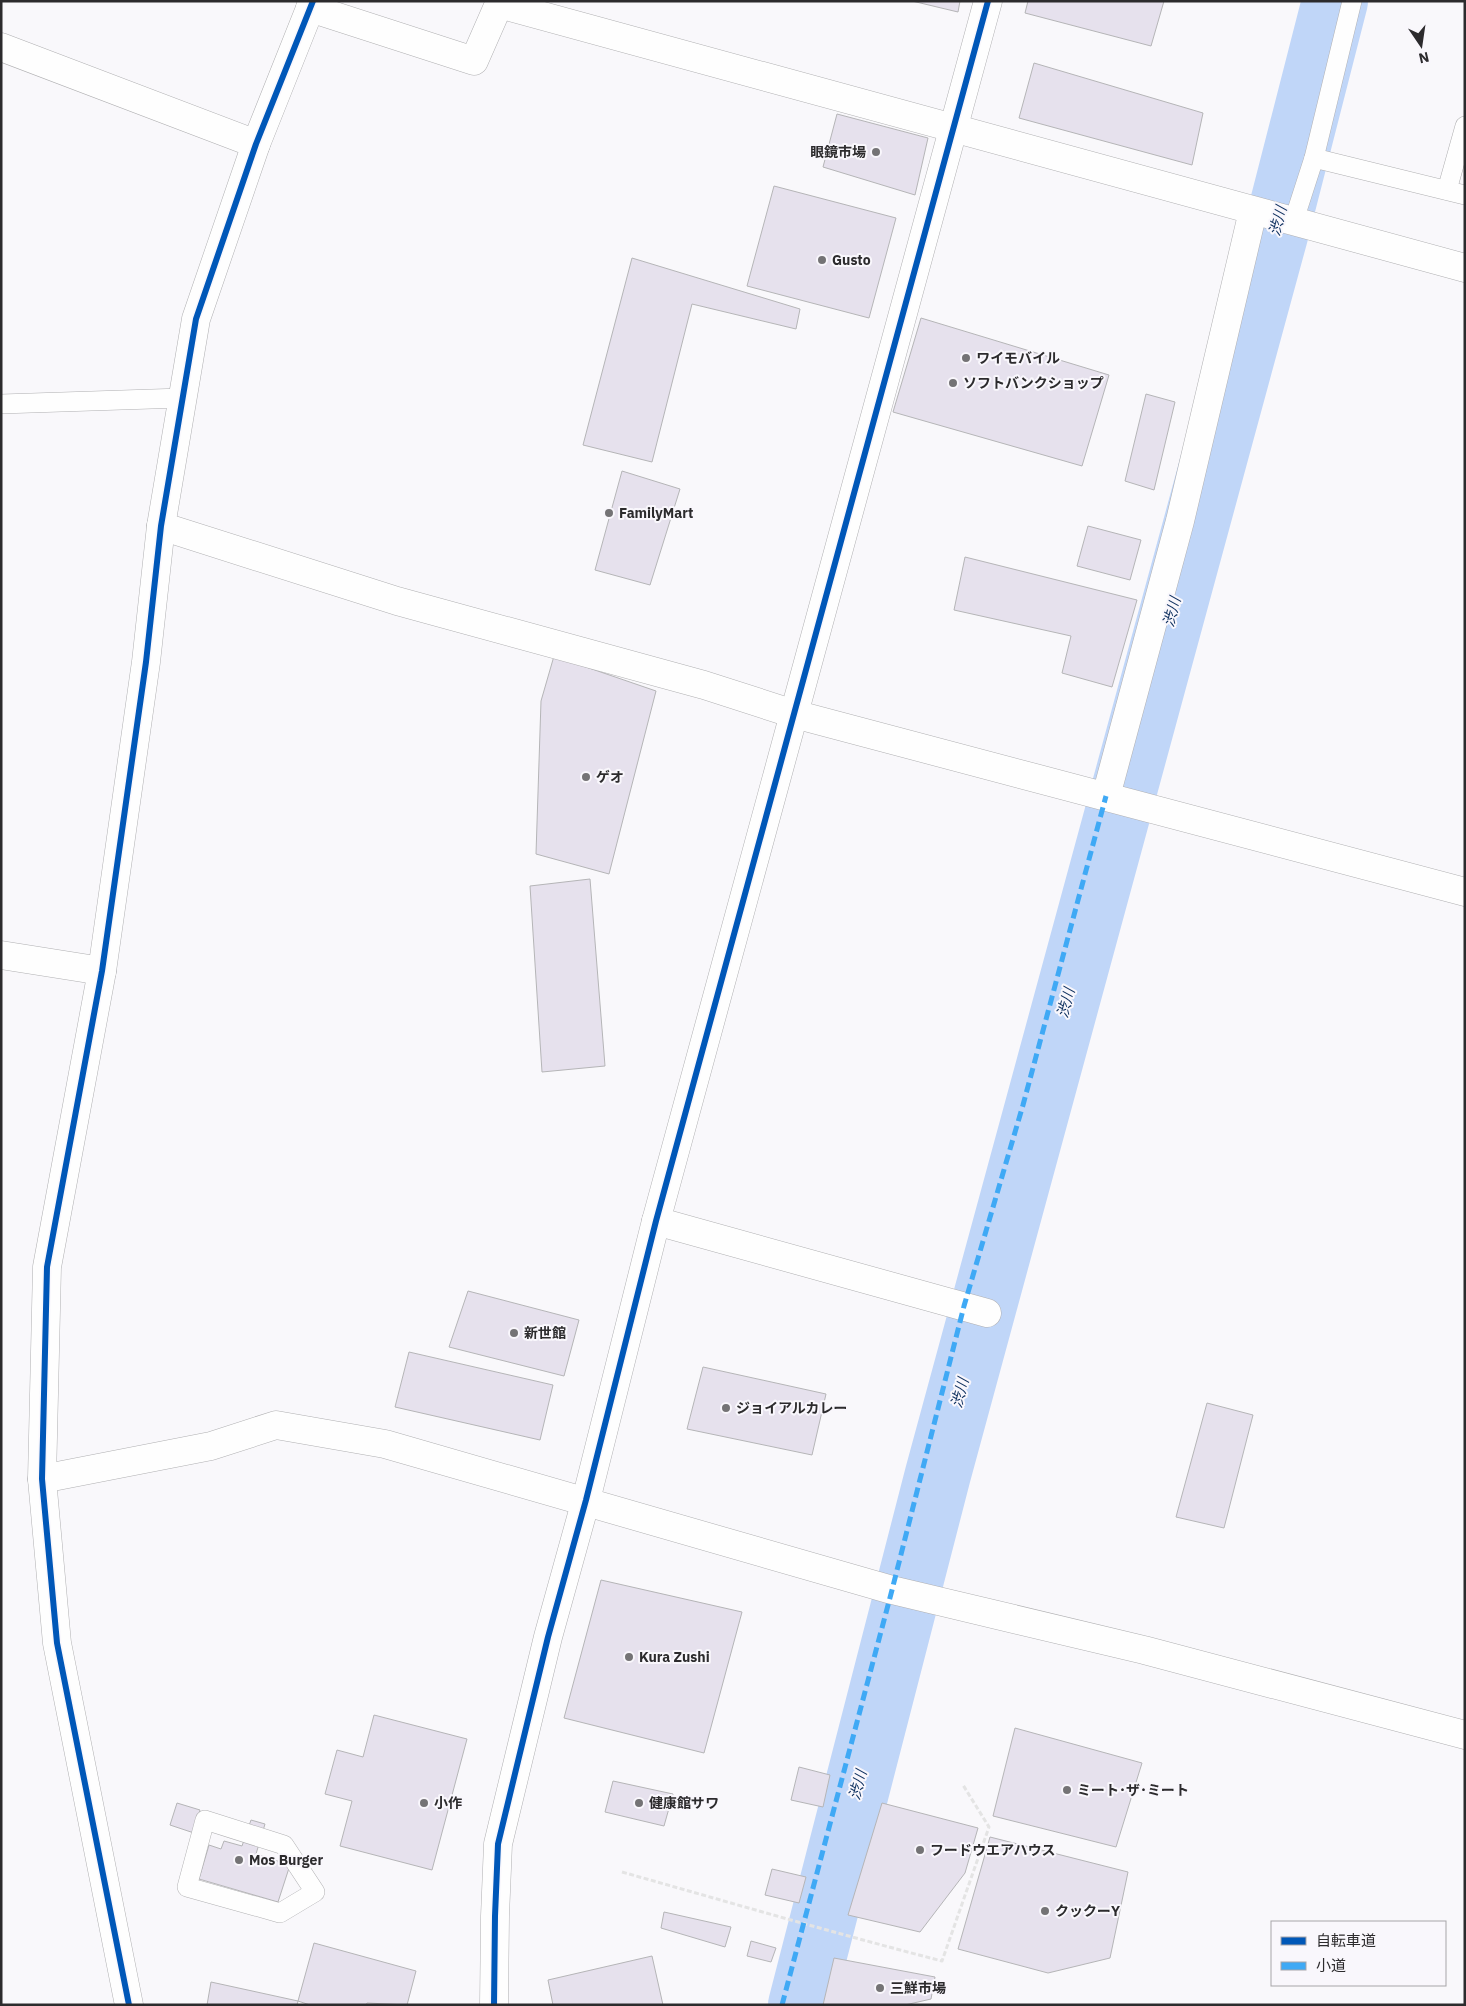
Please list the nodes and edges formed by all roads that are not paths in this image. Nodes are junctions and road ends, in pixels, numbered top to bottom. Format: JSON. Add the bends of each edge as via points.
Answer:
{"nodes":[{"id":1,"x":988,"y":1,"type":"edge"},
{"id":2,"x":1352,"y":1,"type":"edge"},
{"id":3,"x":311,"y":4,"type":"edge"},
{"id":4,"x":1,"y":47,"type":"edge"},
{"id":5,"x":1465,"y":126,"type":"edge"},
{"id":6,"x":954,"y":128,"type":"junction"},
{"id":7,"x":256,"y":144,"type":"junction"},
{"id":8,"x":1314,"y":158,"type":"junction"},
{"id":9,"x":1456,"y":192,"type":"edge"},
{"id":10,"x":1258,"y":212,"type":"junction"},
{"id":11,"x":1292,"y":220,"type":"junction"},
{"id":12,"x":1465,"y":268,"type":"edge"},
{"id":13,"x":182,"y":398,"type":"junction"},
{"id":14,"x":1,"y":404,"type":"edge"},
{"id":15,"x":160,"y":526,"type":"junction"},
{"id":16,"x":794,"y":714,"type":"junction"},
{"id":17,"x":1117,"y":799,"type":"junction"},
{"id":18,"x":1465,"y":892,"type":"edge"},
{"id":19,"x":1,"y":955,"type":"edge"},
{"id":20,"x":102,"y":971,"type":"junction"},
{"id":21,"x":656,"y":1220,"type":"junction"},
{"id":22,"x":979,"y":1311,"type":"dead end"},
{"id":23,"x":42,"y":1479,"type":"junction"},
{"id":24,"x":586,"y":1500,"type":"junction"},
{"id":25,"x":1465,"y":1735,"type":"edge"},
{"id":26,"x":315,"y":1892,"type":"joint"},
{"id":27,"x":129,"y":2005,"type":"edge"},
{"id":28,"x":494,"y":2005,"type":"edge"}],
"edges":[{"from":1,"to":6,"type":"street"},
{"from":2,"to":8,"type":"lane"},
{"from":3,"to":6,"type":"street","via":[[474,61],[499,4]]},
{"from":3,"to":7,"type":"street"},
{"from":4,"to":7,"type":"street"},
{"from":5,"to":9,"type":"lane"},
{"from":6,"to":10,"type":"street"},
{"from":6,"to":16,"type":"street"},
{"from":7,"to":13,"type":"street","via":[[196,319]]},
{"from":8,"to":9,"type":"lane"},
{"from":8,"to":11,"type":"lane"},
{"from":10,"to":11,"type":"street"},
{"from":10,"to":17,"type":"street","via":[[1180,521]]},
{"from":11,"to":12,"type":"street"},
{"from":13,"to":14,"type":"lane"},
{"from":13,"to":15,"type":"street"},
{"from":15,"to":16,"type":"street","via":[[398,601],[704,685]]},
{"from":15,"to":20,"type":"street","via":[[146,662]]},
{"from":16,"to":17,"type":"street"},
{"from":16,"to":21,"type":"street"},
{"from":17,"to":18,"type":"street"},
{"from":19,"to":20,"type":"street"},
{"from":20,"to":23,"type":"street","via":[[47,1267]]},
{"from":21,"to":22,"type":"street"},
{"from":21,"to":24,"type":"street"},
{"from":23,"to":24,"type":"street","via":[[211,1446],[276,1425],[385,1444]]},
{"from":23,"to":27,"type":"street","via":[[57,1643]]},
{"from":24,"to":25,"type":"street","via":[[906,1593],[1144,1650]]},
{"from":24,"to":28,"type":"street","via":[[548,1637],[498,1844]]},
{"from":26,"to":26,"type":"lane","via":[[280,1913],[187,1887],[205,1820],[284,1845]]}]}
